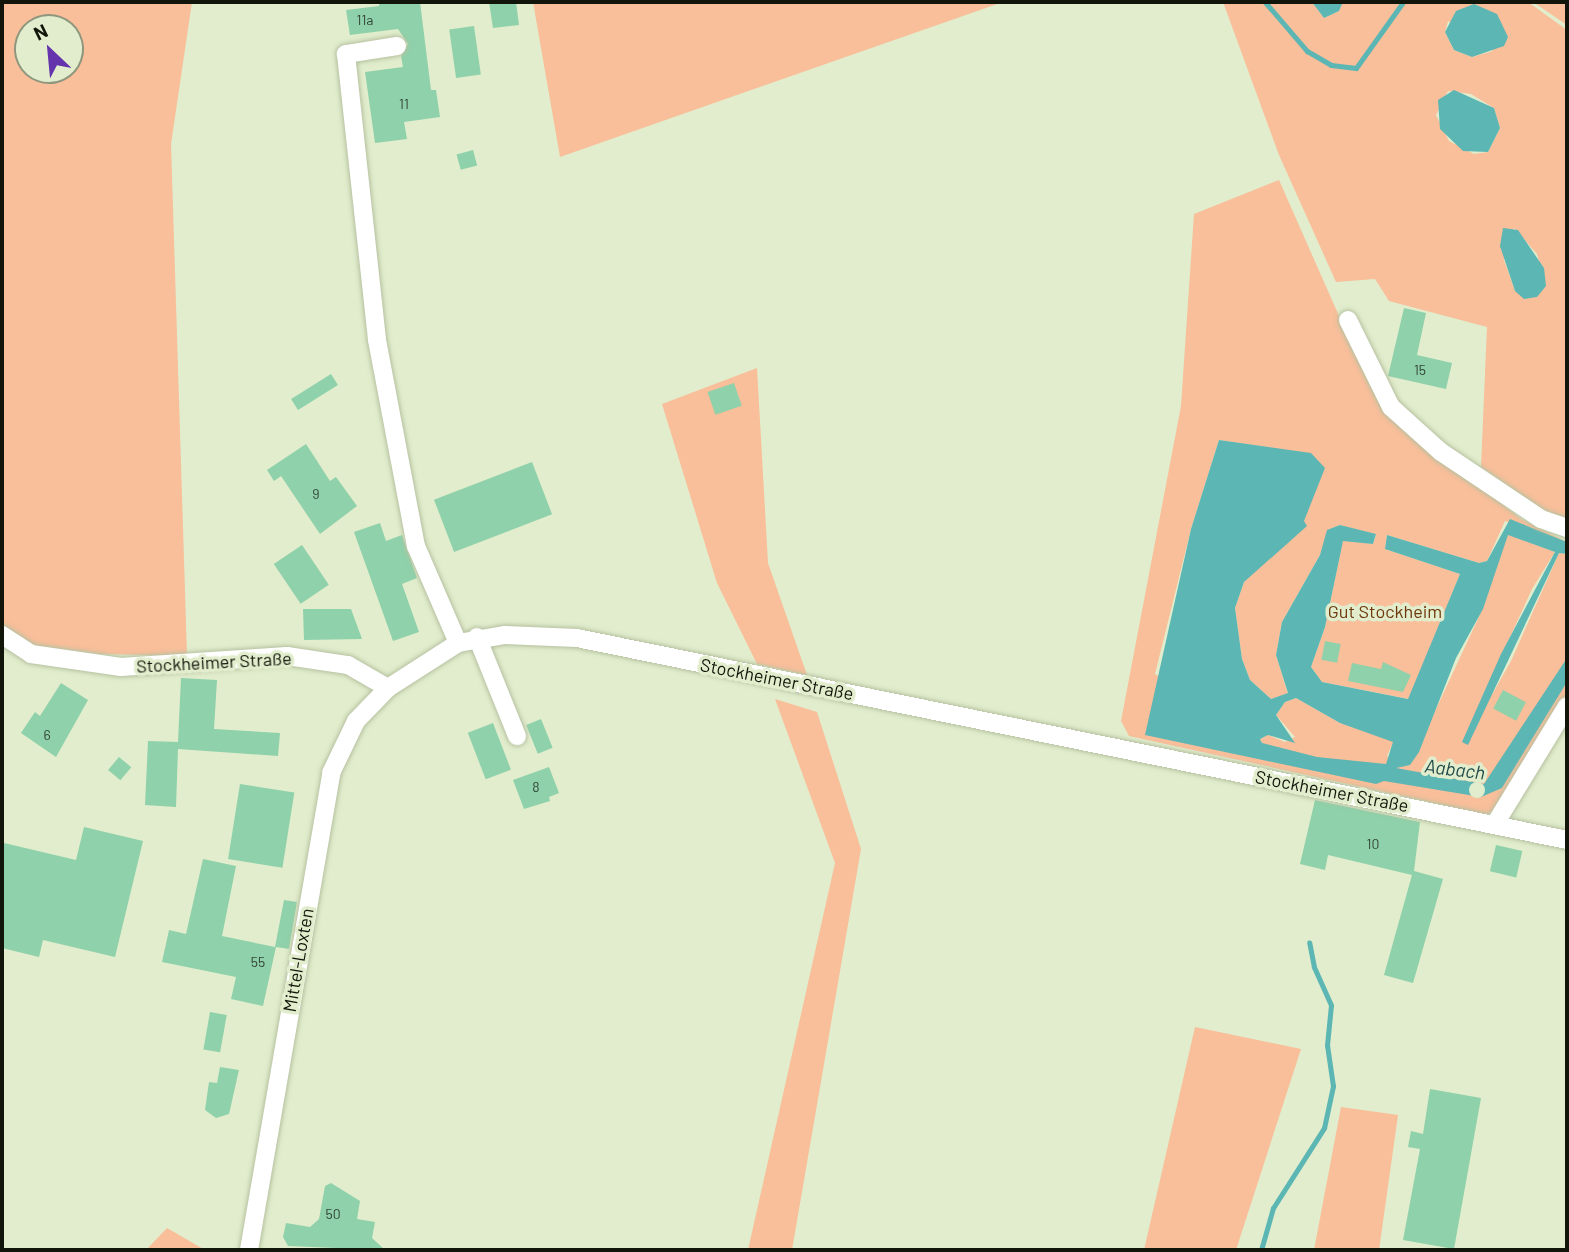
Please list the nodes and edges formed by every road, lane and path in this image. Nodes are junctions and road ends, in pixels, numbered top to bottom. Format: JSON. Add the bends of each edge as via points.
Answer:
{"nodes":[{"id":1,"x":397,"y":46,"type":"dead end"},
{"id":2,"x":1348,"y":320,"type":"dead end"},
{"id":3,"x":1567,"y":528,"type":"edge"},
{"id":4,"x":2,"y":635,"type":"edge"},
{"id":5,"x":477,"y":637,"type":"junction"},
{"id":6,"x":458,"y":643,"type":"junction"},
{"id":7,"x":388,"y":688,"type":"junction"},
{"id":8,"x":1567,"y":706,"type":"edge"},
{"id":9,"x":517,"y":736,"type":"dead end"},
{"id":10,"x":1496,"y":824,"type":"junction"},
{"id":11,"x":1567,"y":840,"type":"edge"},
{"id":12,"x":248,"y":1250,"type":"edge"}],
"edges":[{"from":1,"to":6,"type":"street","via":[[346,54],[377,340],[416,546]]},
{"from":2,"to":3,"type":"street","via":[[1391,407],[1441,452],[1541,519]]},
{"from":4,"to":7,"type":"street","name":"Stockheimer Straße","via":[[31,654],[121,667],[287,656],[348,664]]},
{"from":5,"to":6,"type":"street","name":"Stockheimer Straße"},
{"from":5,"to":9,"type":"street"},
{"from":5,"to":10,"type":"street","name":"Stockheimer Straße","via":[[577,638]]},
{"from":6,"to":7,"type":"street","name":"Stockheimer Straße"},
{"from":7,"to":12,"type":"street","name":"Mittel-Loxten","via":[[356,722],[331,773]]},
{"from":8,"to":10,"type":"street"},
{"from":10,"to":11,"type":"street","name":"Stockheimer Straße"}]}
